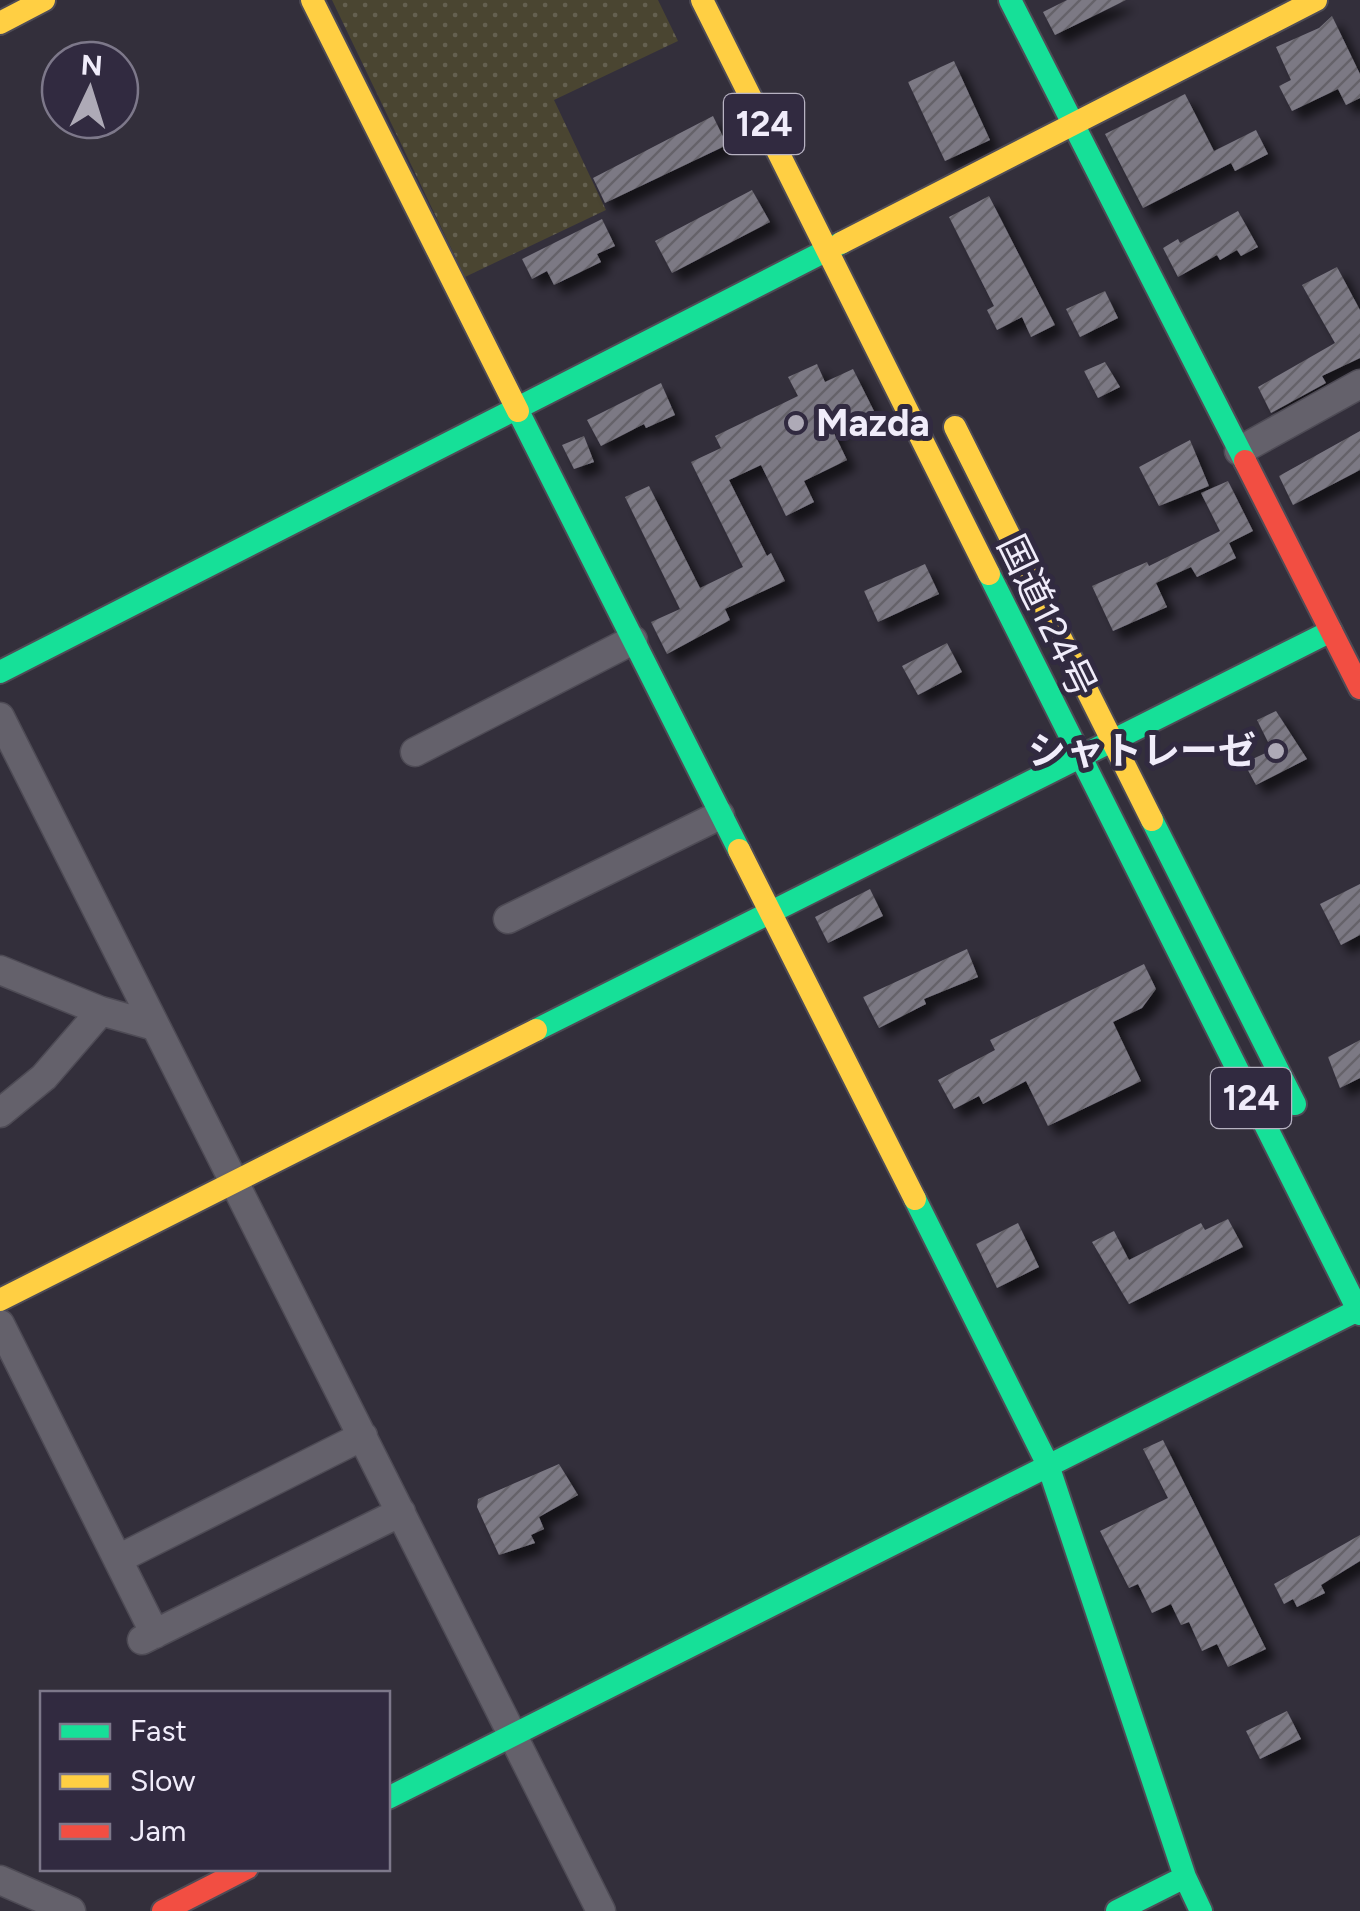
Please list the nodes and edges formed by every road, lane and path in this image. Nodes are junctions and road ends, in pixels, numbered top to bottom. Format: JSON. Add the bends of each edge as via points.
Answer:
{"nodes":[{"id":1,"x":44,"y":0,"type":"edge"},
{"id":2,"x":312,"y":0,"type":"edge"},
{"id":3,"x":702,"y":0,"type":"edge"},
{"id":4,"x":1010,"y":0,"type":"edge"},
{"id":5,"x":1316,"y":0,"type":"edge"},
{"id":6,"x":0,"y":22,"type":"edge"},
{"id":7,"x":1074,"y":122,"type":"junction"},
{"id":8,"x":826,"y":249,"type":"junction"},
{"id":9,"x":1360,"y":384,"type":"edge"},
{"id":10,"x":518,"y":409,"type":"junction"},
{"id":11,"x":946,"y":410,"type":"dead end"},
{"id":12,"x":1239,"y":451,"type":"junction"},
{"id":13,"x":1331,"y":631,"type":"junction"},
{"id":14,"x":633,"y":640,"type":"junction"},
{"id":15,"x":0,"y":672,"type":"edge"},
{"id":16,"x":1360,"y":688,"type":"edge"},
{"id":17,"x":0,"y":718,"type":"edge"},
{"id":18,"x":1113,"y":740,"type":"junction"},
{"id":19,"x":416,"y":752,"type":"dead end"},
{"id":20,"x":1078,"y":756,"type":"junction"},
{"id":21,"x":720,"y":815,"type":"junction"},
{"id":22,"x":768,"y":911,"type":"junction"},
{"id":23,"x":508,"y":919,"type":"dead end"},
{"id":24,"x":0,"y":970,"type":"edge"},
{"id":25,"x":101,"y":1011,"type":"junction"},
{"id":26,"x":151,"y":1025,"type":"junction"},
{"id":27,"x":0,"y":1113,"type":"edge"},
{"id":28,"x":1309,"y":1132,"type":"dead end"},
{"id":29,"x":234,"y":1181,"type":"junction"},
{"id":30,"x":0,"y":1300,"type":"edge"},
{"id":31,"x":1359,"y":1311,"type":"edge"},
{"id":32,"x":0,"y":1324,"type":"edge"},
{"id":33,"x":362,"y":1436,"type":"junction"},
{"id":34,"x":1048,"y":1466,"type":"junction"},
{"id":35,"x":401,"y":1512,"type":"junction"},
{"id":36,"x":118,"y":1559,"type":"junction"},
{"id":37,"x":513,"y":1735,"type":"junction"},
{"id":38,"x":390,"y":1797,"type":"edge"},
{"id":39,"x":241,"y":1871,"type":"edge"},
{"id":40,"x":1185,"y":1878,"type":"junction"},
{"id":41,"x":0,"y":1880,"type":"edge"},
{"id":42,"x":71,"y":1911,"type":"edge"},
{"id":43,"x":163,"y":1911,"type":"edge"},
{"id":44,"x":601,"y":1911,"type":"edge"},
{"id":45,"x":1117,"y":1911,"type":"edge"},
{"id":46,"x":1202,"y":1911,"type":"edge"}],
"edges":[{"from":1,"to":6,"type":"main road"},
{"from":2,"to":10,"type":"main road"},
{"from":3,"to":8,"type":"main road","name":"国道124号","number":"124"},
{"from":4,"to":7,"type":"main road"},
{"from":5,"to":7,"type":"main road"},
{"from":7,"to":8,"type":"main road"},
{"from":7,"to":12,"type":"main road"},
{"from":8,"to":10,"type":"main road"},
{"from":8,"to":20,"type":"main road","name":"国道124号","number":"124"},
{"from":9,"to":12,"type":"street"},
{"from":10,"to":14,"type":"main road"},
{"from":10,"to":15,"type":"main road"},
{"from":11,"to":18,"type":"main road","name":"国道124号","number":"124"},
{"from":12,"to":13,"type":"main road"},
{"from":13,"to":16,"type":"main road"},
{"from":13,"to":18,"type":"main road"},
{"from":14,"to":19,"type":"street"},
{"from":14,"to":21,"type":"main road"},
{"from":17,"to":26,"type":"street"},
{"from":18,"to":20,"type":"main road"},
{"from":18,"to":28,"type":"main road","name":"国道124号","number":"124"},
{"from":20,"to":22,"type":"main road"},
{"from":20,"to":31,"type":"main road","name":"国道124号","number":"124"},
{"from":21,"to":22,"type":"main road"},
{"from":21,"to":23,"type":"street"},
{"from":22,"to":29,"type":"main road"},
{"from":22,"to":34,"type":"main road"},
{"from":24,"to":25,"type":"street"},
{"from":25,"to":26,"type":"street"},
{"from":25,"to":27,"type":"street","via":[[44,1077]]},
{"from":26,"to":29,"type":"street"},
{"from":29,"to":30,"type":"main road"},
{"from":29,"to":33,"type":"street"},
{"from":31,"to":34,"type":"main road"},
{"from":32,"to":36,"type":"street"},
{"from":33,"to":35,"type":"street"},
{"from":33,"to":36,"type":"street"},
{"from":34,"to":37,"type":"main road"},
{"from":34,"to":40,"type":"main road"},
{"from":35,"to":36,"type":"street","via":[[148,1637]]},
{"from":35,"to":37,"type":"street"},
{"from":37,"to":38,"type":"main road"},
{"from":37,"to":44,"type":"street"},
{"from":39,"to":43,"type":"main road"},
{"from":40,"to":45,"type":"main road"},
{"from":40,"to":46,"type":"main road"},
{"from":41,"to":42,"type":"street"}]}
